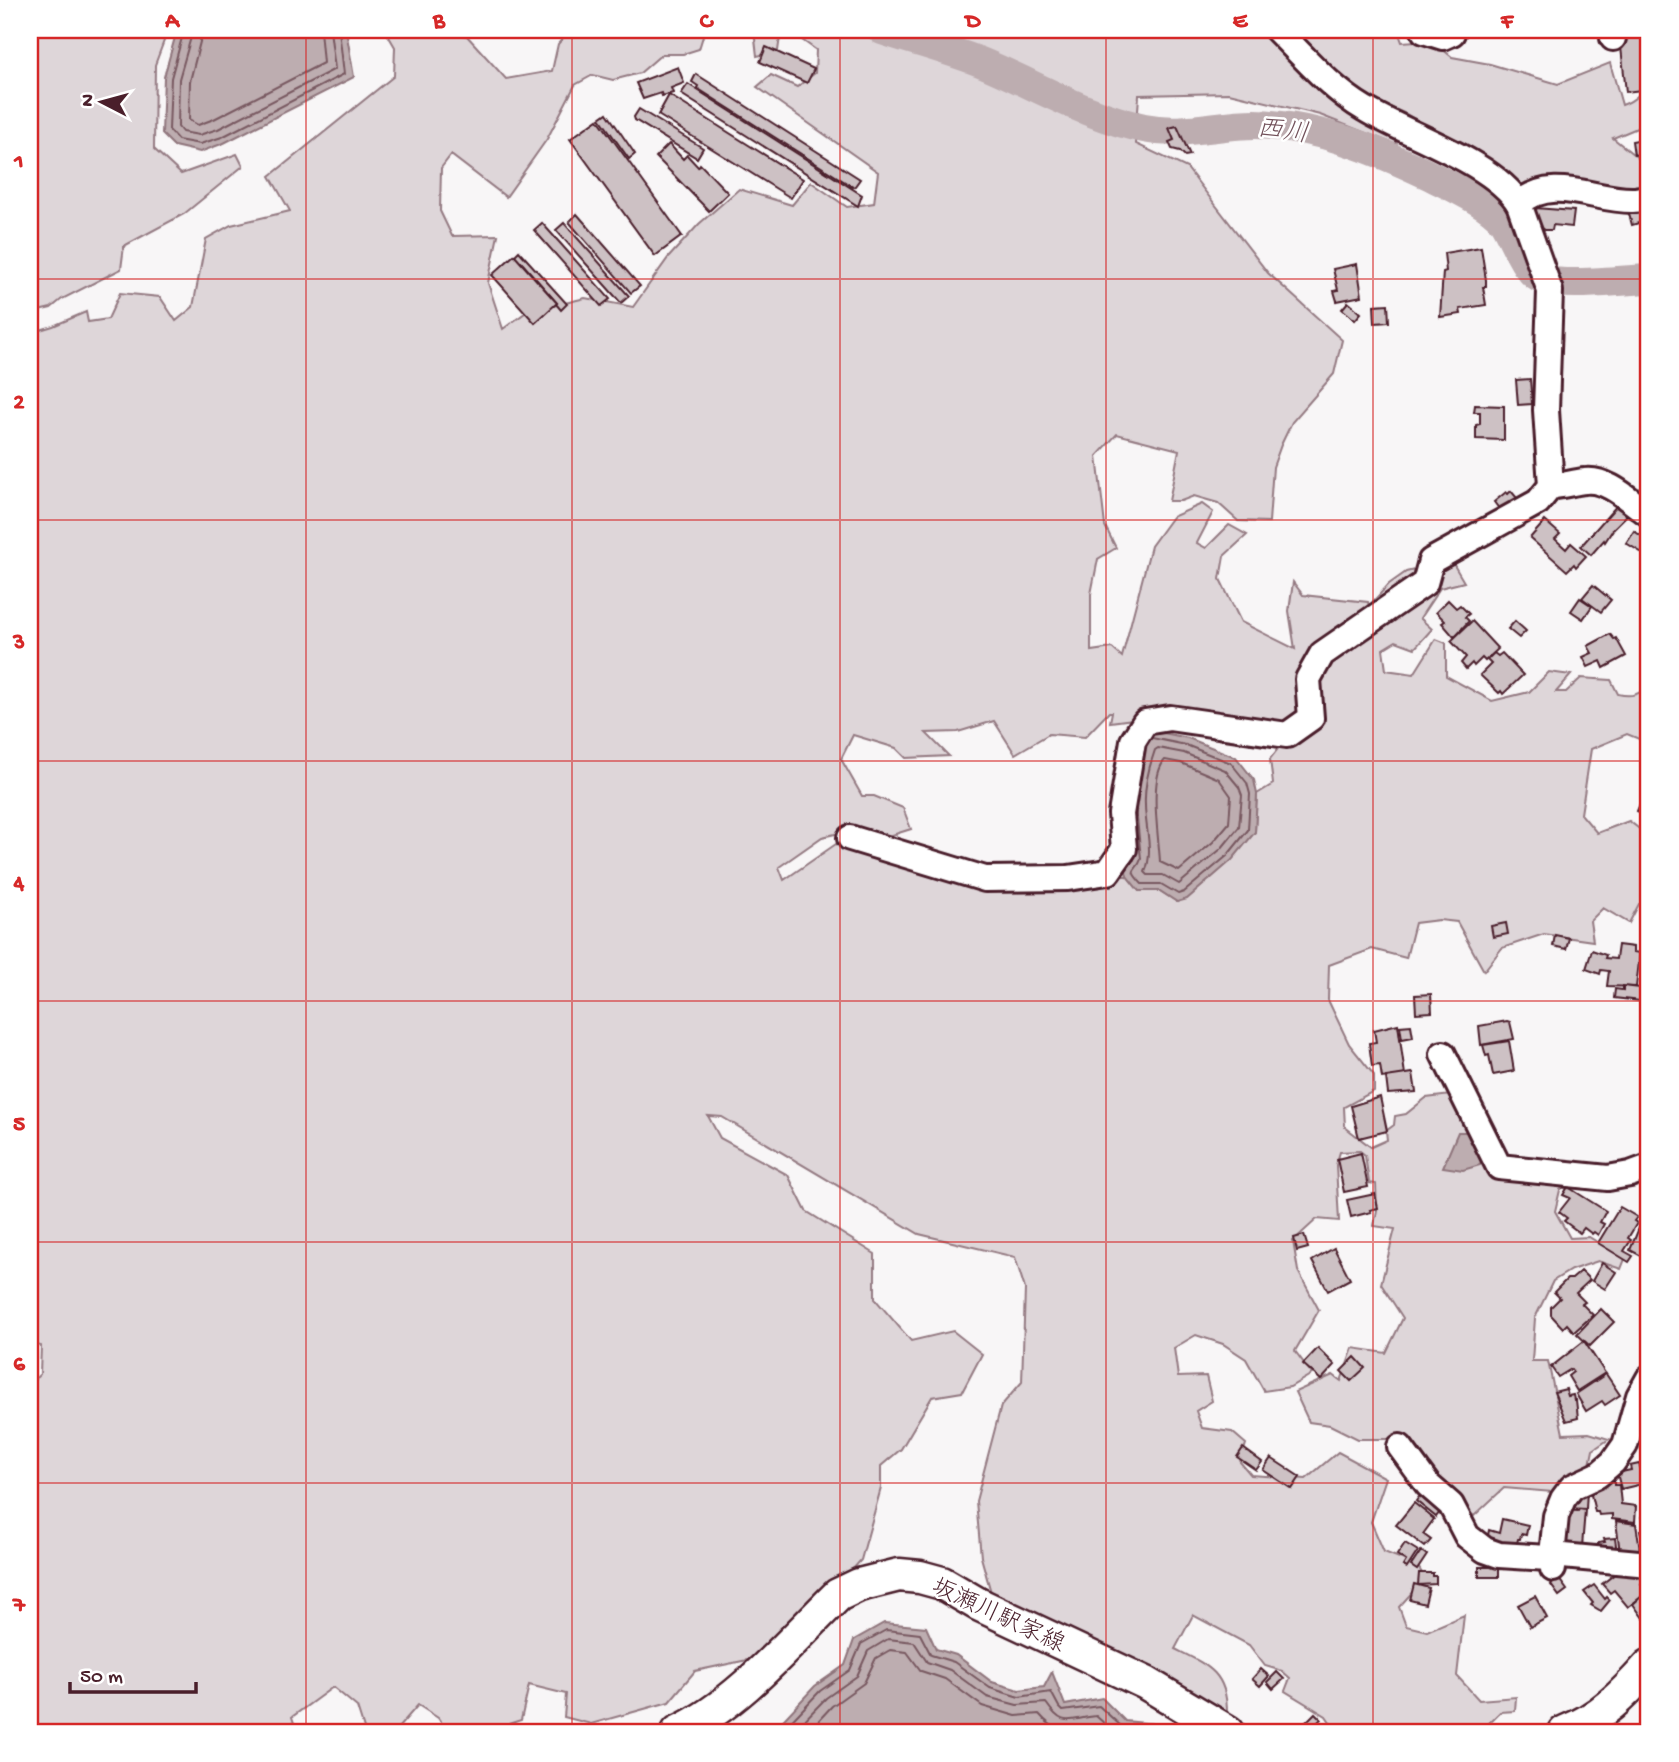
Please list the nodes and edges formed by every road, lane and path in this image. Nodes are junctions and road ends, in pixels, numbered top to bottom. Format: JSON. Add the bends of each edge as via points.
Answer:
{"nodes":[{"id":1,"x":1277,"y":30,"type":"edge"},
{"id":2,"x":1424,"y":30,"type":"edge"},
{"id":3,"x":1450,"y":30,"type":"edge"},
{"id":4,"x":1649,"y":197,"type":"edge"},
{"id":5,"x":1519,"y":204,"type":"junction"},
{"id":6,"x":1551,"y":486,"type":"junction"},
{"id":7,"x":1649,"y":514,"type":"edge"},
{"id":8,"x":850,"y":838,"type":"dead end"},
{"id":9,"x":1443,"y":1054,"type":"dead end"},
{"id":10,"x":1649,"y":1167,"type":"edge"},
{"id":11,"x":1649,"y":1378,"type":"edge"},
{"id":12,"x":1400,"y":1447,"type":"dead end"},
{"id":13,"x":1553,"y":1564,"type":"junction"},
{"id":14,"x":1649,"y":1564,"type":"edge"},
{"id":15,"x":1649,"y":1666,"type":"edge"},
{"id":16,"x":678,"y":1732,"type":"edge"},
{"id":17,"x":1228,"y":1732,"type":"edge"},
{"id":18,"x":1565,"y":1732,"type":"edge"}],
"edges":[{"from":1,"to":5,"type":"street","via":[[1364,109],[1500,180]]},
{"from":2,"to":3,"type":"street","via":[[1443,37],[1452,33]]},
{"from":4,"to":5,"type":"street","via":[[1633,200],[1555,188]]},
{"from":5,"to":6,"type":"street","via":[[1550,291],[1546,410]]},
{"from":6,"to":7,"type":"street","via":[[1600,481]]},
{"from":6,"to":8,"type":"street","via":[[1538,502],[1431,561],[1425,583],[1322,654],[1308,679],[1311,718],[1287,735],[1170,718],[1145,723],[1133,741],[1121,814],[1124,849],[1108,872],[1068,878],[985,879]]},
{"from":9,"to":10,"type":"street","via":[[1499,1167],[1608,1178]]},
{"from":11,"to":13,"type":"street","via":[[1625,1445],[1613,1462],[1572,1487],[1563,1499],[1556,1516]]},
{"from":12,"to":13,"type":"street","via":[[1428,1485],[1451,1506],[1467,1536],[1485,1550],[1548,1558]]},
{"from":13,"to":14,"type":"street"},
{"from":15,"to":18,"type":"main road","via":[[1610,1706]]},
{"from":16,"to":17,"type":"main road","name":"坂瀬川駅家線","via":[[730,1700],[838,1595],[899,1575],[942,1583],[1146,1683]]}]}
